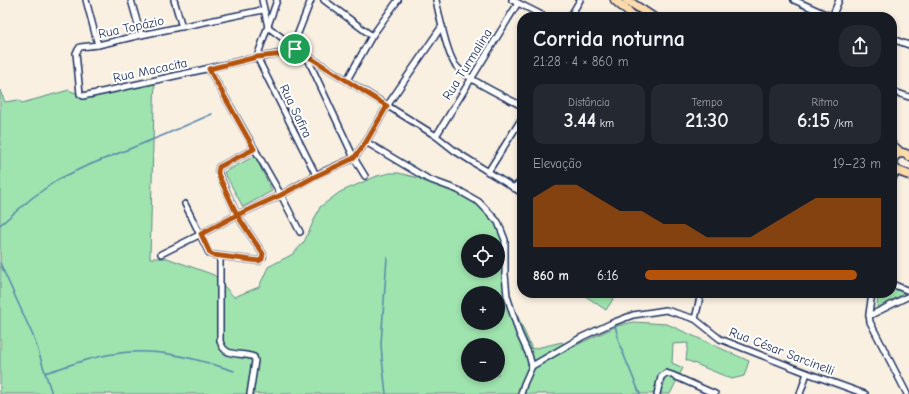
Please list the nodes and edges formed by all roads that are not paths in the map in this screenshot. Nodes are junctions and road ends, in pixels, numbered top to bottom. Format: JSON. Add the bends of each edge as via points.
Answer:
{"nodes":[{"id":1,"x":86,"y":0,"type":"edge"},
{"id":2,"x":131,"y":0,"type":"edge"},
{"id":3,"x":174,"y":0,"type":"edge"},
{"id":4,"x":262,"y":0,"type":"edge"},
{"id":5,"x":277,"y":0,"type":"edge"},
{"id":6,"x":311,"y":0,"type":"edge"},
{"id":7,"x":324,"y":0,"type":"edge"},
{"id":8,"x":398,"y":0,"type":"edge"},
{"id":9,"x":436,"y":0,"type":"edge"},
{"id":10,"x":512,"y":0,"type":"edge"},
{"id":11,"x":580,"y":0,"type":"edge"},
{"id":12,"x":614,"y":0,"type":"edge"},
{"id":13,"x":627,"y":0,"type":"edge"},
{"id":14,"x":794,"y":0,"type":"edge"},
{"id":15,"x":839,"y":0,"type":"edge"},
{"id":16,"x":802,"y":1,"type":"edge"},
{"id":17,"x":518,"y":3,"type":"junction"},
{"id":18,"x":263,"y":10,"type":"junction"},
{"id":19,"x":536,"y":12,"type":"edge"},
{"id":20,"x":573,"y":12,"type":"edge"},
{"id":21,"x":629,"y":12,"type":"edge"},
{"id":22,"x":644,"y":12,"type":"edge"},
{"id":23,"x":823,"y":12,"type":"edge"},
{"id":24,"x":834,"y":12,"type":"edge"},
{"id":25,"x":442,"y":26,"type":"junction"},
{"id":26,"x":182,"y":27,"type":"junction"},
{"id":27,"x":268,"y":27,"type":"junction"},
{"id":28,"x":141,"y":35,"type":"junction"},
{"id":29,"x":372,"y":36,"type":"junction"},
{"id":30,"x":897,"y":41,"type":"edge"},
{"id":31,"x":98,"y":45,"type":"junction"},
{"id":32,"x":909,"y":45,"type":"edge"},
{"id":33,"x":294,"y":48,"type":"junction"},
{"id":34,"x":306,"y":55,"type":"junction"},
{"id":35,"x":257,"y":57,"type":"junction"},
{"id":36,"x":209,"y":69,"type":"junction"},
{"id":37,"x":472,"y":78,"type":"junction"},
{"id":38,"x":347,"y":80,"type":"junction"},
{"id":39,"x":897,"y":93,"type":"edge"},
{"id":40,"x":80,"y":94,"type":"joint"},
{"id":41,"x":909,"y":98,"type":"edge"},
{"id":42,"x":517,"y":103,"type":"edge"},
{"id":43,"x":387,"y":106,"type":"junction"},
{"id":44,"x":517,"y":126,"type":"edge"},
{"id":45,"x":436,"y":136,"type":"junction"},
{"id":46,"x":366,"y":142,"type":"junction"},
{"id":47,"x":254,"y":149,"type":"junction"},
{"id":48,"x":354,"y":158,"type":"junction"},
{"id":49,"x":897,"y":168,"type":"edge"},
{"id":50,"x":897,"y":168,"type":"edge"},
{"id":51,"x":909,"y":169,"type":"edge"},
{"id":52,"x":488,"y":172,"type":"junction"},
{"id":53,"x":909,"y":175,"type":"edge"},
{"id":54,"x":316,"y":176,"type":"junction"},
{"id":55,"x":365,"y":176,"type":"dead end"},
{"id":56,"x":517,"y":185,"type":"edge"},
{"id":57,"x":513,"y":188,"type":"junction"},
{"id":58,"x":517,"y":190,"type":"edge"},
{"id":59,"x":281,"y":195,"type":"junction"},
{"id":60,"x":185,"y":204,"type":"dead end"},
{"id":61,"x":237,"y":215,"type":"junction"},
{"id":62,"x":300,"y":232,"type":"dead end"},
{"id":63,"x":201,"y":234,"type":"junction"},
{"id":64,"x":161,"y":254,"type":"dead end"},
{"id":65,"x":220,"y":256,"type":"junction"},
{"id":66,"x":897,"y":286,"type":"edge"},
{"id":67,"x":909,"y":291,"type":"edge"},
{"id":68,"x":909,"y":296,"type":"edge"},
{"id":69,"x":699,"y":298,"type":"edge"},
{"id":70,"x":871,"y":298,"type":"edge"},
{"id":71,"x":869,"y":316,"type":"junction"},
{"id":72,"x":695,"y":319,"type":"junction"},
{"id":73,"x":532,"y":366,"type":"junction"},
{"id":74,"x":807,"y":373,"type":"junction"},
{"id":75,"x":250,"y":394,"type":"edge"},
{"id":76,"x":521,"y":394,"type":"edge"},
{"id":77,"x":657,"y":394,"type":"edge"},
{"id":78,"x":715,"y":394,"type":"edge"},
{"id":79,"x":800,"y":394,"type":"edge"},
{"id":80,"x":866,"y":394,"type":"edge"},
{"id":81,"x":907,"y":394,"type":"edge"}],
"edges":[{"from":1,"to":31,"type":"street"},
{"from":2,"to":28,"type":"street"},
{"from":3,"to":26,"type":"street"},
{"from":4,"to":18,"type":"street"},
{"from":5,"to":27,"type":"street"},
{"from":6,"to":33,"type":"street"},
{"from":7,"to":29,"type":"street"},
{"from":8,"to":29,"type":"street"},
{"from":9,"to":25,"type":"street"},
{"from":10,"to":17,"type":"street"},
{"from":11,"to":20,"type":"street"},
{"from":12,"to":21,"type":"main road"},
{"from":13,"to":22,"type":"main road"},
{"from":14,"to":16,"type":"street"},
{"from":15,"to":24,"type":"street"},
{"from":16,"to":23,"type":"street"},
{"from":17,"to":19,"type":"street"},
{"from":17,"to":37,"type":"street","name":"Rua Turmalina"},
{"from":18,"to":26,"type":"street","name":"Rua Topázio"},
{"from":18,"to":27,"type":"street"},
{"from":25,"to":37,"type":"street","via":[[454,63]]},
{"from":25,"to":43,"type":"street"},
{"from":26,"to":28,"type":"street","name":"Rua Topázio"},
{"from":27,"to":33,"type":"street"},
{"from":27,"to":35,"type":"street"},
{"from":28,"to":31,"type":"street","name":"Rua Topázio"},
{"from":29,"to":38,"type":"street"},
{"from":30,"to":32,"type":"street"},
{"from":31,"to":40,"type":"street","name":"Rua Topázio","via":[[80,47],[76,53]]},
{"from":33,"to":34,"type":"street"},
{"from":33,"to":35,"type":"street","name":"Rua Macacita","via":[[284,54]]},
{"from":34,"to":38,"type":"street"},
{"from":34,"to":48,"type":"street"},
{"from":35,"to":36,"type":"street","name":"Rua Macacita"},
{"from":35,"to":54,"type":"street","name":"Rua Safira"},
{"from":36,"to":40,"type":"street","name":"Rua Macacita","via":[[83,96]]},
{"from":36,"to":47,"type":"street"},
{"from":37,"to":42,"type":"street"},
{"from":37,"to":45,"type":"street","name":"Rua Turmalina"},
{"from":38,"to":43,"type":"street"},
{"from":39,"to":41,"type":"street"},
{"from":43,"to":45,"type":"street"},
{"from":43,"to":46,"type":"street"},
{"from":44,"to":52,"type":"street"},
{"from":45,"to":52,"type":"street"},
{"from":46,"to":48,"type":"street"},
{"from":46,"to":73,"type":"street","via":[[428,179],[458,190],[479,202],[498,222],[505,240],[507,296]]},
{"from":47,"to":59,"type":"street"},
{"from":47,"to":61,"type":"street","via":[[219,167],[218,174]]},
{"from":48,"to":54,"type":"street"},
{"from":48,"to":55,"type":"street"},
{"from":49,"to":51,"type":"main road","via":[[904,172]]},
{"from":50,"to":53,"type":"main road"},
{"from":52,"to":57,"type":"street"},
{"from":54,"to":59,"type":"street"},
{"from":56,"to":57,"type":"street"},
{"from":57,"to":58,"type":"street"},
{"from":59,"to":61,"type":"street"},
{"from":59,"to":62,"type":"street"},
{"from":60,"to":63,"type":"street"},
{"from":61,"to":63,"type":"street"},
{"from":61,"to":65,"type":"street","via":[[263,254],[262,259],[259,261]]},
{"from":63,"to":64,"type":"street"},
{"from":63,"to":65,"type":"street","via":[[210,253]]},
{"from":65,"to":75,"type":"street","via":[[220,341],[227,352],[254,357]]},
{"from":66,"to":67,"type":"street"},
{"from":68,"to":71,"type":"street"},
{"from":69,"to":72,"type":"street"},
{"from":70,"to":71,"type":"street"},
{"from":71,"to":81,"type":"street"},
{"from":72,"to":73,"type":"street","via":[[666,310],[634,316],[582,337]]},
{"from":72,"to":74,"type":"street","name":"Rua César Sarcinelli","via":[[720,339]]},
{"from":73,"to":76,"type":"street"},
{"from":74,"to":79,"type":"street"},
{"from":74,"to":80,"type":"street","name":"Rua César Sarcinelli"},
{"from":77,"to":78,"type":"street","via":[[661,377],[666,373]]}]}
